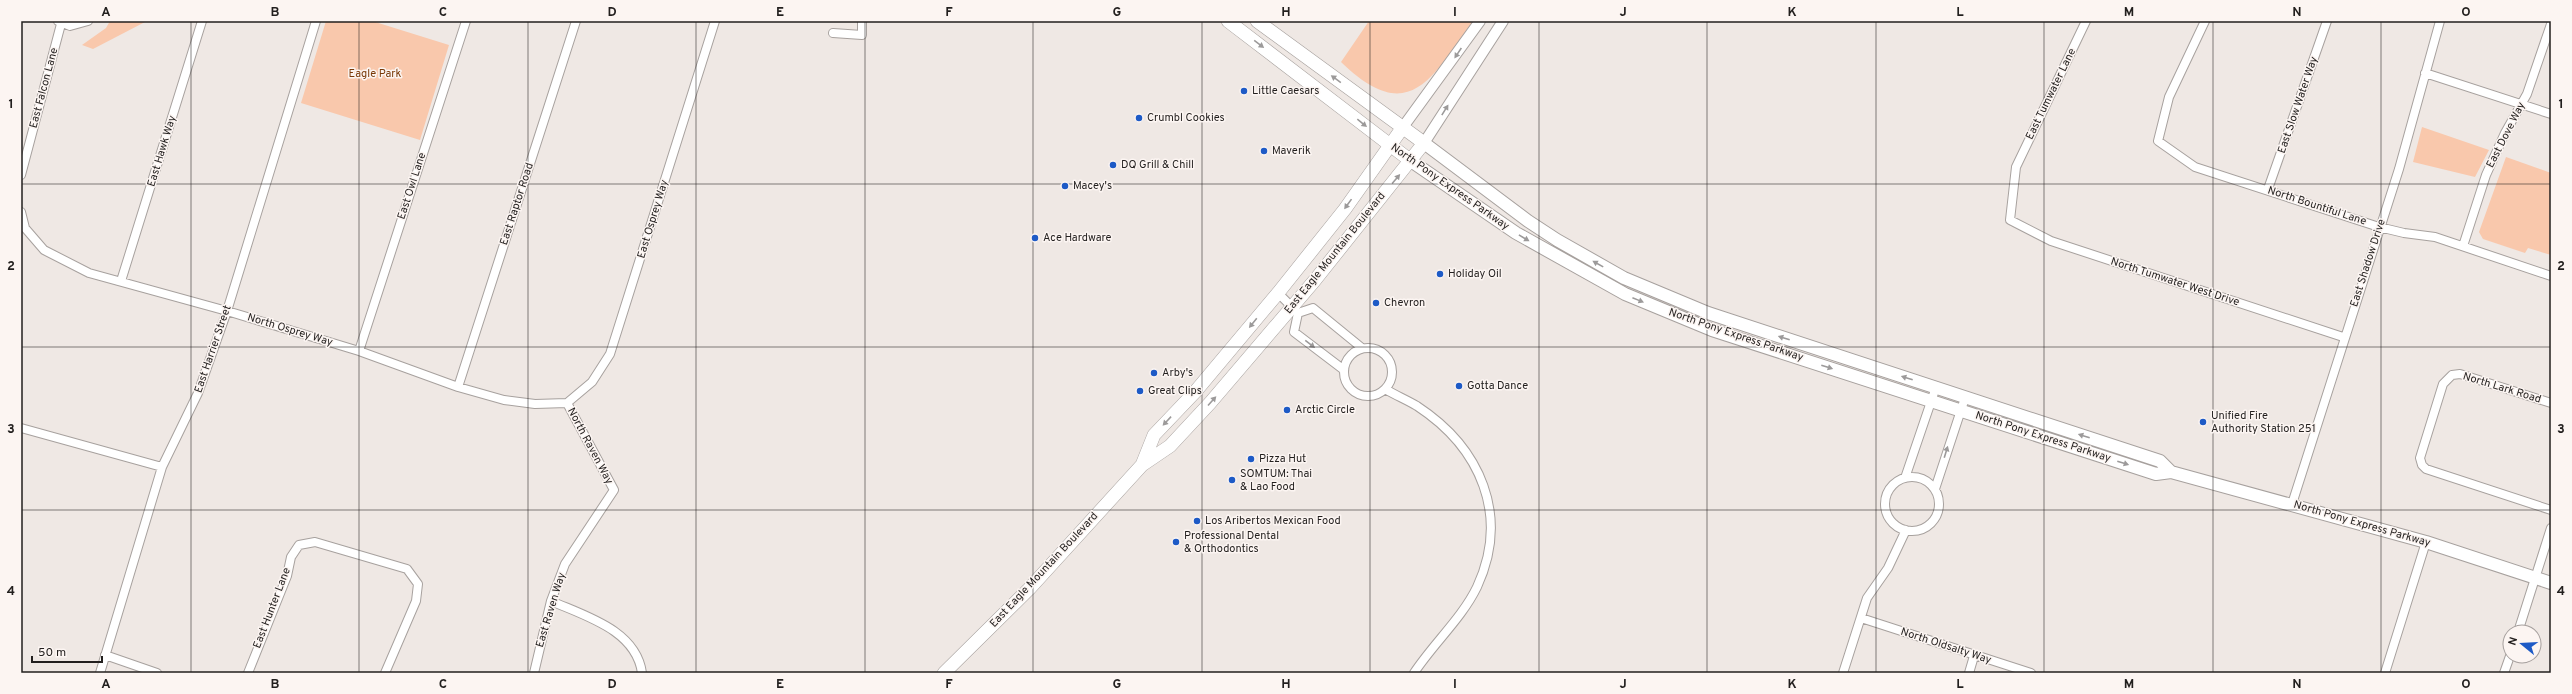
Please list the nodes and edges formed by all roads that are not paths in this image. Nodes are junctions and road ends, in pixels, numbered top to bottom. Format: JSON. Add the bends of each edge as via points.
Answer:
{"nodes":[{"id":1,"x":88,"y":21,"type":"edge"},
{"id":2,"x":202,"y":21,"type":"edge"},
{"id":3,"x":316,"y":21,"type":"edge"},
{"id":4,"x":466,"y":21,"type":"edge"},
{"id":5,"x":576,"y":21,"type":"edge"},
{"id":6,"x":715,"y":21,"type":"edge"},
{"id":7,"x":862,"y":21,"type":"edge"},
{"id":8,"x":1228,"y":21,"type":"edge"},
{"id":9,"x":1257,"y":21,"type":"edge"},
{"id":10,"x":1480,"y":21,"type":"edge"},
{"id":11,"x":1503,"y":21,"type":"edge"},
{"id":12,"x":2086,"y":21,"type":"edge"},
{"id":13,"x":2205,"y":21,"type":"edge"},
{"id":14,"x":2327,"y":21,"type":"edge"},
{"id":15,"x":2440,"y":21,"type":"edge"},
{"id":16,"x":59,"y":22,"type":"edge"},
{"id":17,"x":2551,"y":24,"type":"edge"},
{"id":18,"x":833,"y":33,"type":"dead end"},
{"id":19,"x":2425,"y":73,"type":"junction"},
{"id":20,"x":2522,"y":104,"type":"junction"},
{"id":21,"x":2551,"y":114,"type":"edge"},
{"id":22,"x":1403,"y":127,"type":"junction"},
{"id":23,"x":1424,"y":143,"type":"junction"},
{"id":24,"x":1389,"y":145,"type":"junction"},
{"id":25,"x":1411,"y":161,"type":"junction"},
{"id":26,"x":21,"y":175,"type":"edge"},
{"id":27,"x":2268,"y":189,"type":"junction"},
{"id":28,"x":21,"y":212,"type":"edge"},
{"id":29,"x":2010,"y":220,"type":"joint"},
{"id":30,"x":2379,"y":227,"type":"junction"},
{"id":31,"x":2463,"y":246,"type":"junction"},
{"id":32,"x":2551,"y":276,"type":"edge"},
{"id":33,"x":121,"y":281,"type":"junction"},
{"id":34,"x":1278,"y":293,"type":"junction"},
{"id":35,"x":1295,"y":310,"type":"junction"},
{"id":36,"x":227,"y":311,"type":"junction"},
{"id":37,"x":2343,"y":337,"type":"junction"},
{"id":38,"x":1362,"y":348,"type":"junction"},
{"id":39,"x":359,"y":351,"type":"junction"},
{"id":40,"x":1344,"y":370,"type":"junction"},
{"id":41,"x":458,"y":387,"type":"junction"},
{"id":42,"x":1936,"y":387,"type":"junction"},
{"id":43,"x":1385,"y":389,"type":"junction"},
{"id":44,"x":1965,"y":398,"type":"junction"},
{"id":45,"x":1932,"y":401,"type":"junction"},
{"id":46,"x":567,"y":403,"type":"junction"},
{"id":47,"x":2551,"y":403,"type":"edge"},
{"id":48,"x":1960,"y":410,"type":"junction"},
{"id":49,"x":21,"y":428,"type":"edge"},
{"id":50,"x":1142,"y":465,"type":"junction"},
{"id":51,"x":162,"y":467,"type":"junction"},
{"id":52,"x":2171,"y":472,"type":"junction"},
{"id":53,"x":1905,"y":478,"type":"junction"},
{"id":54,"x":1935,"y":489,"type":"junction"},
{"id":55,"x":614,"y":490,"type":"joint"},
{"id":56,"x":2292,"y":504,"type":"junction"},
{"id":57,"x":2551,"y":510,"type":"edge"},
{"id":58,"x":2551,"y":528,"type":"edge"},
{"id":59,"x":1906,"y":530,"type":"junction"},
{"id":60,"x":2426,"y":542,"type":"junction"},
{"id":61,"x":2536,"y":578,"type":"junction"},
{"id":62,"x":2551,"y":583,"type":"edge"},
{"id":63,"x":551,"y":601,"type":"junction"},
{"id":64,"x":1861,"y":618,"type":"junction"},
{"id":65,"x":2521,"y":624,"type":"edge"},
{"id":66,"x":105,"y":655,"type":"junction"},
{"id":67,"x":1974,"y":656,"type":"junction"},
{"id":68,"x":100,"y":673,"type":"edge"},
{"id":69,"x":157,"y":673,"type":"edge"},
{"id":70,"x":248,"y":673,"type":"edge"},
{"id":71,"x":385,"y":673,"type":"edge"},
{"id":72,"x":534,"y":673,"type":"edge"},
{"id":73,"x":642,"y":673,"type":"edge"},
{"id":74,"x":944,"y":673,"type":"edge"},
{"id":75,"x":1414,"y":673,"type":"edge"},
{"id":76,"x":1843,"y":673,"type":"edge"},
{"id":77,"x":1969,"y":673,"type":"edge"},
{"id":78,"x":2031,"y":673,"type":"edge"},
{"id":79,"x":2385,"y":673,"type":"edge"}],
"edges":[{"from":1,"to":16,"type":"street","via":[[79,25]]},
{"from":2,"to":33,"type":"street","name":"East Hawk Way"},
{"from":3,"to":36,"type":"street","name":"East Harrier Street"},
{"from":4,"to":39,"type":"street","name":"East Owl Lane"},
{"from":5,"to":41,"type":"street","name":"East Raptor Road"},
{"from":6,"to":46,"type":"street","name":"East Osprey Way","via":[[610,354],[592,382]]},
{"from":7,"to":18,"type":"street","via":[[862,35]]},
{"from":8,"to":24,"type":"main road","name":"North Pony Express Parkway","one_way":true},
{"from":22,"to":9,"type":"main road","name":"North Pony Express Parkway","one_way":true},
{"from":10,"to":22,"type":"street","name":"East Eagle Mountain Boulevard","one_way":true},
{"from":23,"to":11,"type":"street","name":"East Eagle Mountain Boulevard","one_way":true},
{"from":12,"to":29,"type":"street","name":"East Tumwater Lane","via":[[2016,167]]},
{"from":13,"to":27,"type":"street","name":"North Bountiful Lane","via":[[2169,97],[2158,141],[2195,167]]},
{"from":14,"to":27,"type":"street","name":"East Slow Water Way"},
{"from":15,"to":19,"type":"street","name":"East Shadow Drive"},
{"from":16,"to":26,"type":"street","name":"East Falcon Lane"},
{"from":17,"to":20,"type":"street","name":"East Dove Way"},
{"from":19,"to":20,"type":"street"},
{"from":19,"to":30,"type":"street","name":"East Shadow Drive","via":[[2399,169]]},
{"from":20,"to":21,"type":"street"},
{"from":20,"to":31,"type":"street","name":"East Dove Way","via":[[2494,155]]},
{"from":22,"to":23,"type":"main road","name":"North Pony Express Parkway"},
{"from":22,"to":24,"type":"main road","name":"East Eagle Mountain Boulevard"},
{"from":23,"to":25,"type":"main road","name":"East Eagle Mountain Boulevard"},
{"from":42,"to":23,"type":"main road","name":"North Pony Express Parkway","one_way":true,"via":[[1708,313],[1624,278],[1534,225]]},
{"from":24,"to":25,"type":"main road","name":"North Pony Express Parkway"},
{"from":24,"to":34,"type":"main road","name":"East Eagle Mountain Boulevard","one_way":true,"via":[[1345,209]]},
{"from":35,"to":25,"type":"main road","name":"East Eagle Mountain Boulevard","one_way":true},
{"from":25,"to":45,"type":"main road","name":"North Pony Express Parkway","one_way":true,"via":[[1516,234],[1625,294],[1712,330]]},
{"from":27,"to":30,"type":"street","name":"North Bountiful Lane"},
{"from":28,"to":33,"type":"street","name":"North Osprey Way","via":[[25,228],[44,250],[89,273]]},
{"from":29,"to":37,"type":"street","name":"North Tumwater West Drive","via":[[2051,241]]},
{"from":30,"to":31,"type":"street","name":"North Bountiful Lane","via":[[2435,237]]},
{"from":30,"to":37,"type":"street","name":"East Shadow Drive"},
{"from":31,"to":32,"type":"street","name":"North Bountiful Lane"},
{"from":33,"to":36,"type":"street","name":"North Osprey Way"},
{"from":34,"to":35,"type":"street"},
{"from":34,"to":50,"type":"main road","name":"East Eagle Mountain Boulevard","one_way":true,"via":[[1195,392],[1154,435]]},
{"from":35,"to":38,"type":"street","via":[[1313,308]]},
{"from":35,"to":40,"type":"street","one_way":true,"via":[[1294,332]]},
{"from":50,"to":35,"type":"main road","name":"East Eagle Mountain Boulevard","one_way":true,"via":[[1170,446]]},
{"from":36,"to":39,"type":"street","name":"North Osprey Way"},
{"from":36,"to":51,"type":"street","name":"East Harrier Street","via":[[198,393]]},
{"from":37,"to":56,"type":"street","name":"East Shadow Drive"},
{"from":38,"to":40,"type":"street","via":[[1350,355]]},
{"from":38,"to":43,"type":"street","via":[[1376,349],[1386,355],[1390,362],[1392,374]]},
{"from":39,"to":41,"type":"street","name":"North Osprey Way"},
{"from":40,"to":43,"type":"street","via":[[1347,384],[1360,395],[1375,395]]},
{"from":41,"to":46,"type":"street","name":"North Osprey Way","via":[[504,400]]},
{"from":42,"to":44,"type":"main road","name":"North Pony Express Parkway"},
{"from":42,"to":45,"type":"street"},
{"from":43,"to":75,"type":"street","via":[[1417,406],[1452,436],[1472,462],[1485,489],[1492,516],[1488,552],[1477,588]]},
{"from":44,"to":48,"type":"street"},
{"from":52,"to":44,"type":"main road","name":"North Pony Express Parkway","one_way":true,"via":[[2160,461]]},
{"from":45,"to":48,"type":"main road","name":"North Pony Express Parkway"},
{"from":45,"to":53,"type":"street"},
{"from":46,"to":55,"type":"street","name":"North Raven Way"},
{"from":47,"to":57,"type":"street","name":"North Lark Road","via":[[2460,374],[2452,375],[2443,384],[2420,458],[2426,469]]},
{"from":48,"to":52,"type":"main road","name":"North Pony Express Parkway","one_way":true,"via":[[2156,474]]},
{"from":54,"to":48,"type":"street","one_way":true},
{"from":49,"to":51,"type":"street"},
{"from":50,"to":74,"type":"main road","name":"East Eagle Mountain Boulevard","via":[[1029,588]]},
{"from":51,"to":66,"type":"street","name":"East Harrier Street"},
{"from":52,"to":56,"type":"main road","name":"North Pony Express Parkway"},
{"from":53,"to":54,"type":"street","via":[[1922,479]]},
{"from":53,"to":59,"type":"street","via":[[1894,484],[1886,500],[1886,510],[1896,526]]},
{"from":54,"to":59,"type":"street","via":[[1939,507],[1936,518],[1922,529]]},
{"from":55,"to":63,"type":"street","name":"East Raven Way","via":[[565,564]]},
{"from":56,"to":60,"type":"main road","name":"North Pony Express Parkway"},
{"from":58,"to":61,"type":"street"},
{"from":59,"to":64,"type":"street","via":[[1888,568],[1867,598]]},
{"from":60,"to":61,"type":"main road","name":"North Pony Express Parkway"},
{"from":60,"to":79,"type":"street"},
{"from":61,"to":62,"type":"main road","name":"North Pony Express Parkway"},
{"from":61,"to":65,"type":"street"},
{"from":63,"to":72,"type":"street","name":"East Raven Way"},
{"from":63,"to":73,"type":"street","via":[[612,628],[627,643],[641,665]]},
{"from":64,"to":67,"type":"street","name":"North Oldsalty Way"},
{"from":64,"to":76,"type":"street"},
{"from":66,"to":68,"type":"street","name":"East Harrier Street"},
{"from":66,"to":69,"type":"street"},
{"from":67,"to":77,"type":"street"},
{"from":67,"to":78,"type":"street","name":"North Oldsalty Way"},
{"from":70,"to":71,"type":"street","name":"East Hunter Lane","via":[[287,576],[291,557],[299,545],[315,542],[407,569],[418,584],[416,601]]}]}
